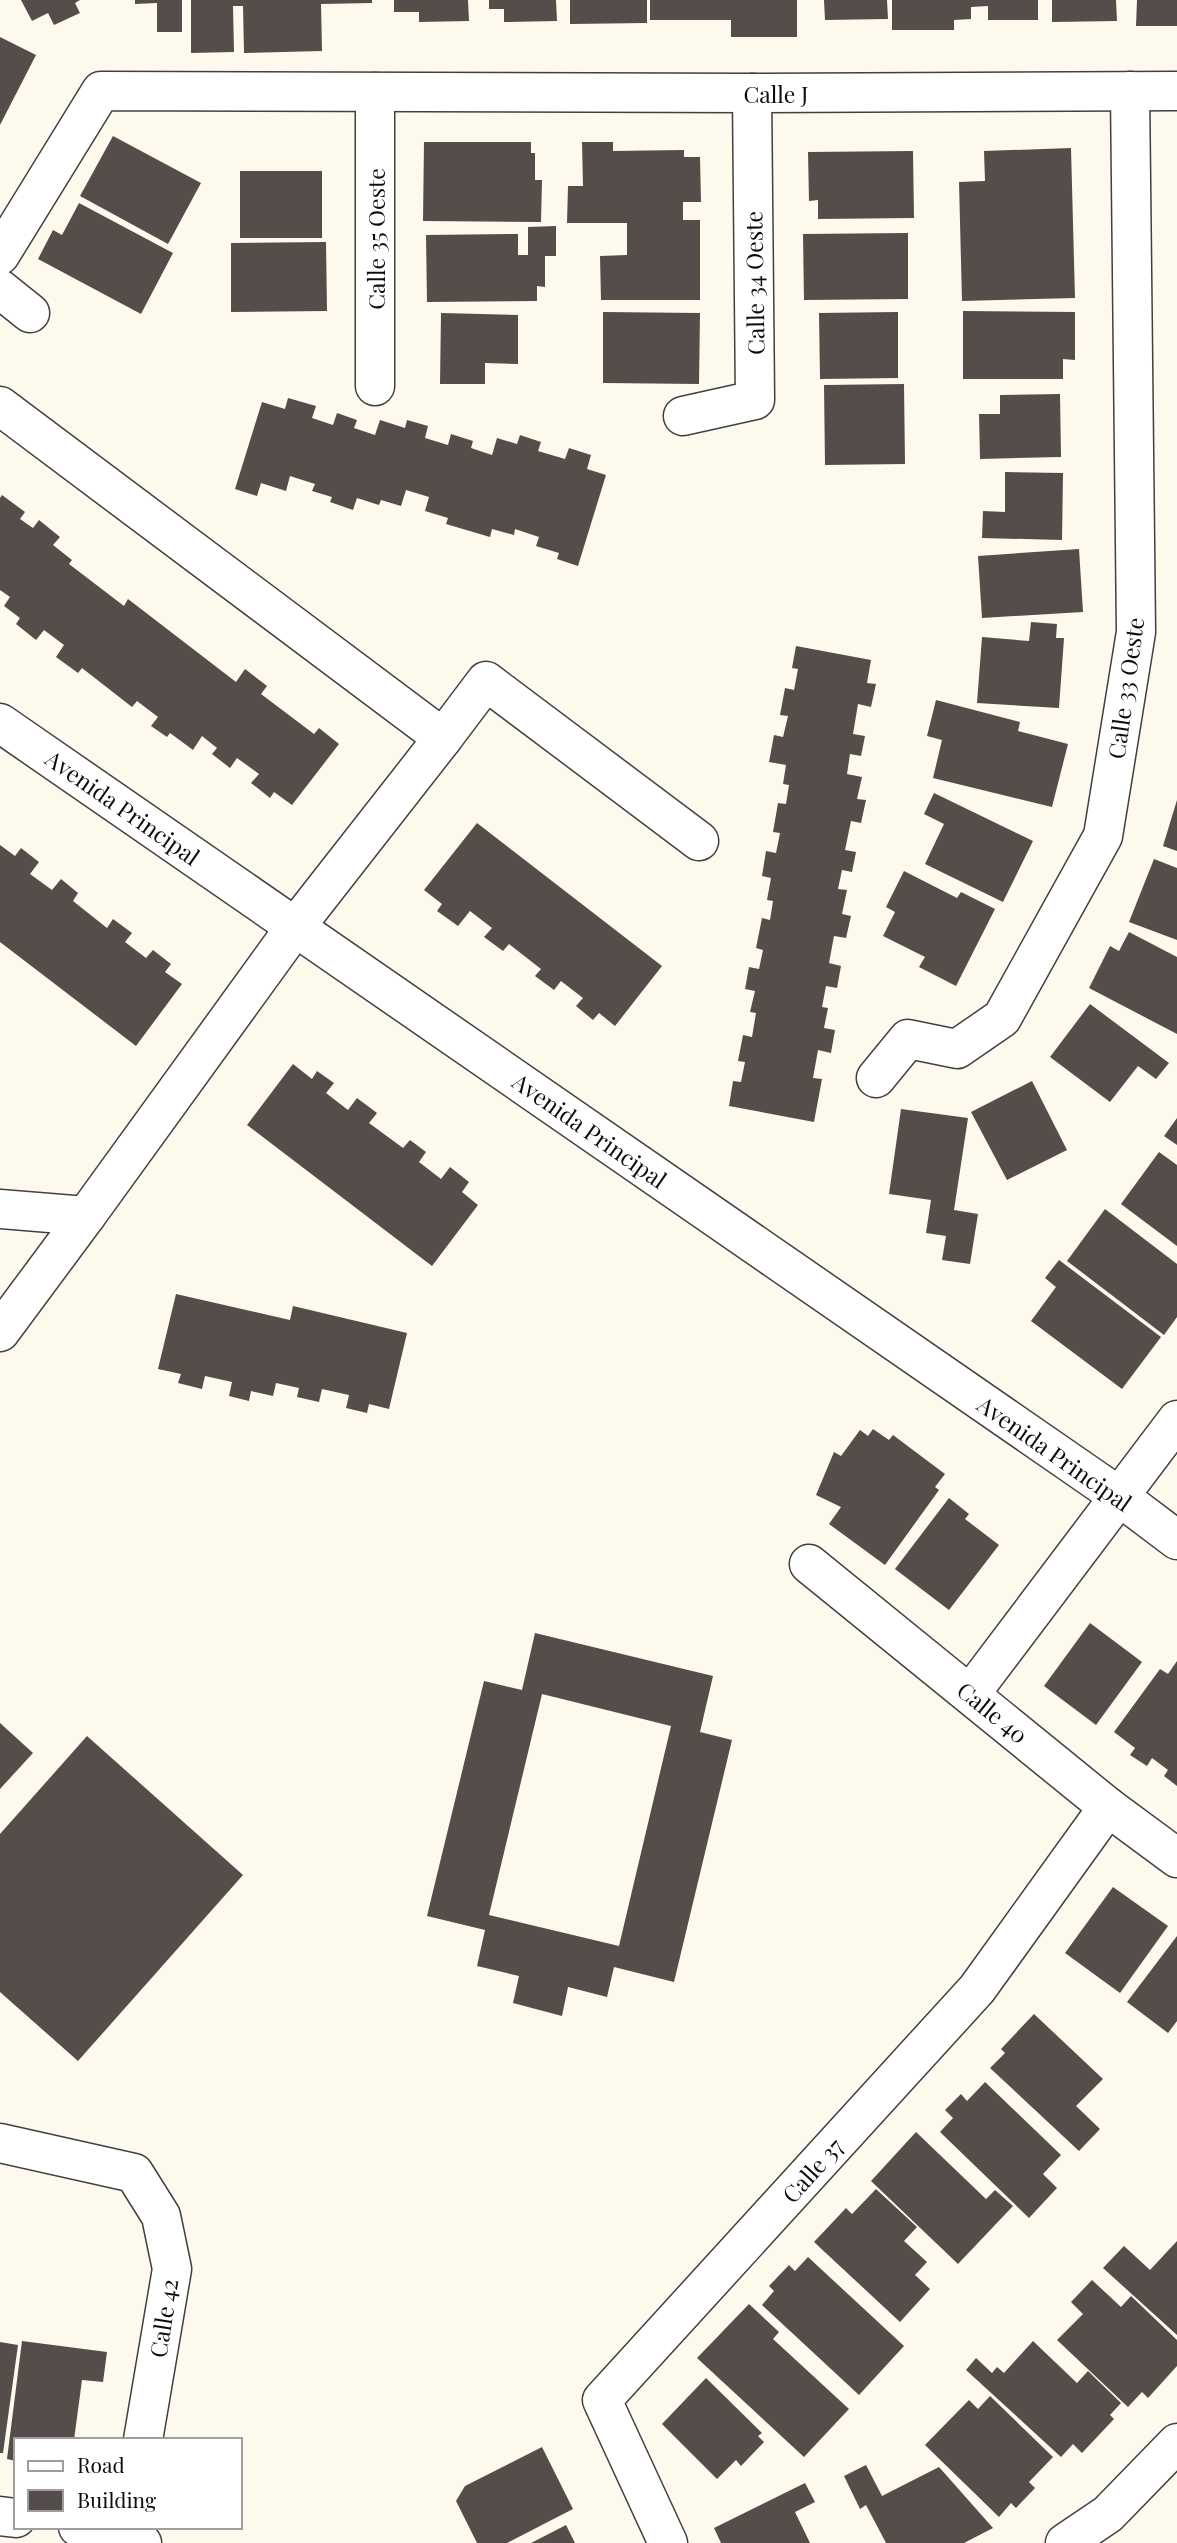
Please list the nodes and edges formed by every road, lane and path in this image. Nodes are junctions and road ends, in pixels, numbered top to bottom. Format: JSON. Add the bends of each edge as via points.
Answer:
{"nodes":[{"id":1,"x":1130,"y":91,"type":"junction"},
{"id":2,"x":1177,"y":91,"type":"edge"},
{"id":3,"x":374,"y":92,"type":"junction"},
{"id":4,"x":752,"y":93,"type":"junction"},
{"id":5,"x":0,"y":255,"type":"edge"},
{"id":6,"x":0,"y":289,"type":"edge"},
{"id":7,"x":30,"y":313,"type":"dead end"},
{"id":8,"x":375,"y":386,"type":"dead end"},
{"id":9,"x":0,"y":406,"type":"edge"},
{"id":10,"x":683,"y":416,"type":"dead end"},
{"id":11,"x":0,"y":723,"type":"edge"},
{"id":12,"x":443,"y":738,"type":"junction"},
{"id":13,"x":699,"y":841,"type":"dead end"},
{"id":14,"x":296,"y":926,"type":"junction"},
{"id":15,"x":876,"y":1078,"type":"dead end"},
{"id":16,"x":0,"y":1209,"type":"edge"},
{"id":17,"x":86,"y":1216,"type":"junction"},
{"id":18,"x":0,"y":1332,"type":"edge"},
{"id":19,"x":1177,"y":1420,"type":"edge"},
{"id":20,"x":1120,"y":1497,"type":"junction"},
{"id":21,"x":1177,"y":1540,"type":"edge"},
{"id":22,"x":808,"y":1564,"type":"dead end"},
{"id":23,"x":971,"y":1693,"type":"junction"},
{"id":24,"x":1108,"y":1807,"type":"junction"},
{"id":25,"x":1177,"y":1858,"type":"edge"},
{"id":26,"x":0,"y":2143,"type":"edge"},
{"id":27,"x":143,"y":2438,"type":"edge"},
{"id":28,"x":1177,"y":2443,"type":"edge"},
{"id":29,"x":92,"y":2529,"type":"edge"},
{"id":30,"x":132,"y":2535,"type":"edge"},
{"id":31,"x":668,"y":2543,"type":"edge"},
{"id":32,"x":1065,"y":2543,"type":"edge"}],
"edges":[{"from":1,"to":2,"type":"street","name":"Calle J"},
{"from":1,"to":4,"type":"street","name":"Calle J"},
{"from":1,"to":15,"type":"street","name":"Calle 33 Oeste","via":[[1136,632],[1104,835],[1002,1017],[957,1049],[908,1039]]},
{"from":3,"to":4,"type":"street","name":"Calle J"},
{"from":3,"to":5,"type":"street","name":"Calle J","via":[[101,91]]},
{"from":3,"to":8,"type":"street","name":"Calle 35 Oeste"},
{"from":4,"to":10,"type":"street","name":"Calle 34 Oeste","via":[[755,400]]},
{"from":6,"to":7,"type":"street"},
{"from":9,"to":12,"type":"street"},
{"from":11,"to":14,"type":"street","name":"Avenida Principal"},
{"from":12,"to":13,"type":"street","via":[[486,681]]},
{"from":12,"to":14,"type":"street"},
{"from":14,"to":17,"type":"street"},
{"from":14,"to":20,"type":"street","name":"Avenida Principal"},
{"from":16,"to":17,"type":"street"},
{"from":17,"to":18,"type":"street"},
{"from":19,"to":20,"type":"street"},
{"from":20,"to":21,"type":"street","name":"Avenida Principal"},
{"from":20,"to":23,"type":"street"},
{"from":22,"to":23,"type":"street","name":"Calle 40"},
{"from":23,"to":24,"type":"street","name":"Calle 40"},
{"from":24,"to":25,"type":"street","name":"Calle 40"},
{"from":24,"to":31,"type":"street","name":"Calle 37","via":[[978,1989],[602,2400]]},
{"from":26,"to":27,"type":"street","name":"Calle 42","via":[[134,2173],[161,2216],[172,2269]]},
{"from":28,"to":32,"type":"street","via":[[1108,2514]]},
{"from":29,"to":30,"type":"street"}]}
